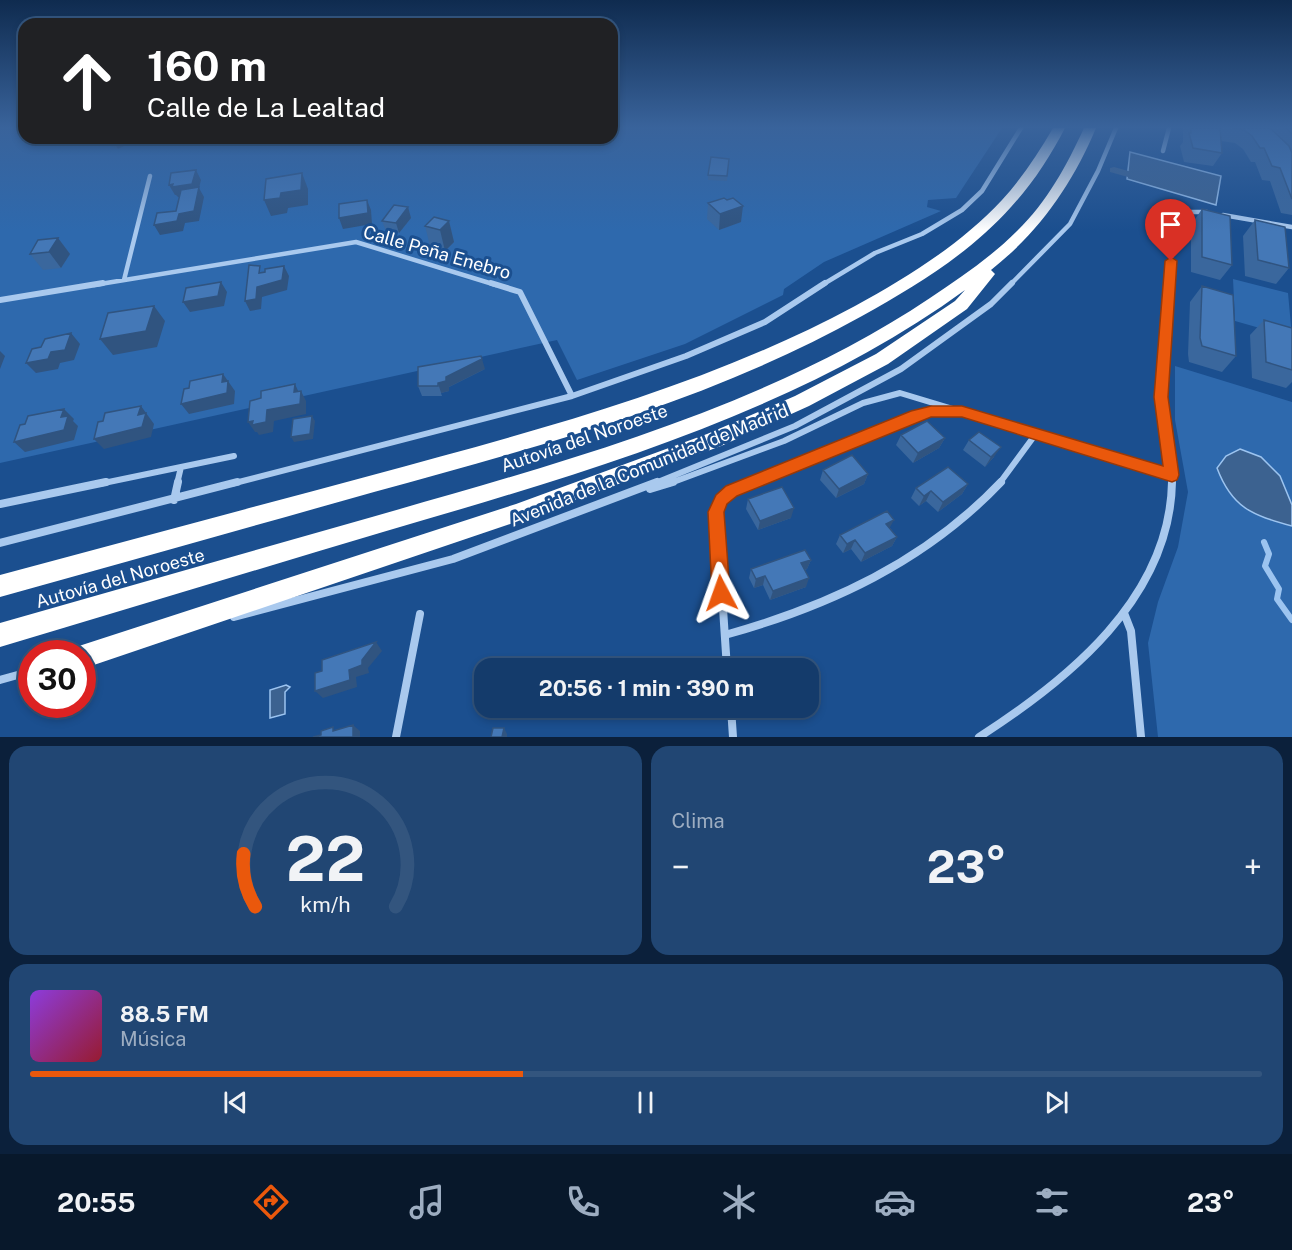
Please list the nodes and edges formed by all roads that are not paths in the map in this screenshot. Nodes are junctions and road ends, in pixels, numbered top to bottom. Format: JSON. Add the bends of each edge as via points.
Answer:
{"nodes":[{"id":1,"x":1000,"y":162,"type":"edge"},
{"id":2,"x":1032,"y":162,"type":"edge"},
{"id":3,"x":1040,"y":162,"type":"edge"},
{"id":4,"x":1075,"y":162,"type":"edge"},
{"id":5,"x":1102,"y":162,"type":"edge"},
{"id":6,"x":150,"y":176,"type":"dead end"},
{"id":7,"x":1022,"y":188,"type":"junction"},
{"id":8,"x":1292,"y":227,"type":"edge"},
{"id":9,"x":1012,"y":244,"type":"junction"},
{"id":10,"x":123,"y":280,"type":"junction"},
{"id":11,"x":0,"y":300,"type":"edge"},
{"id":12,"x":572,"y":396,"type":"junction"},
{"id":13,"x":962,"y":411,"type":"junction"},
{"id":14,"x":1035,"y":435,"type":"junction"},
{"id":15,"x":234,"y":456,"type":"dead end"},
{"id":16,"x":181,"y":467,"type":"junction"},
{"id":17,"x":1172,"y":475,"type":"junction"},
{"id":18,"x":623,"y":496,"type":"junction"},
{"id":19,"x":174,"y":500,"type":"junction"},
{"id":20,"x":0,"y":504,"type":"edge"},
{"id":21,"x":0,"y":543,"type":"edge"},
{"id":22,"x":0,"y":586,"type":"edge"},
{"id":23,"x":1124,"y":613,"type":"junction"},
{"id":24,"x":420,"y":614,"type":"dead end"},
{"id":25,"x":221,"y":620,"type":"dead end"},
{"id":26,"x":210,"y":623,"type":"dead end"},
{"id":27,"x":0,"y":635,"type":"edge"},
{"id":28,"x":724,"y":635,"type":"junction"},
{"id":29,"x":96,"y":652,"type":"edge"},
{"id":30,"x":96,"y":653,"type":"edge"},
{"id":31,"x":727,"y":658,"type":"edge"},
{"id":32,"x":18,"y":675,"type":"edge"},
{"id":33,"x":0,"y":680,"type":"edge"},
{"id":34,"x":732,"y":718,"type":"edge"},
{"id":35,"x":396,"y":737,"type":"edge"},
{"id":36,"x":733,"y":737,"type":"edge"},
{"id":37,"x":979,"y":737,"type":"edge"},
{"id":38,"x":1142,"y":737,"type":"edge"}],
"edges":[{"from":1,"to":12,"type":"street","via":[[982,191],[962,210],[922,234],[844,270],[765,322],[686,356]]},
{"from":2,"to":7,"type":"highway"},
{"from":3,"to":7,"type":"highway","name":"Autovía del Noroeste"},
{"from":4,"to":9,"type":"highway","name":"Autovía del Noroeste","via":[[1040,215]]},
{"from":5,"to":18,"type":"street","name":"Avenida de la Comunidad de Madrid","via":[[1070,224],[991,304],[901,369],[795,426]]},
{"from":6,"to":10,"type":"street"},
{"from":7,"to":22,"type":"highway","name":"Autovía del Noroeste","via":[[984,227],[926,273],[833,327],[732,373],[603,419]]},
{"from":8,"to":17,"type":"street","via":[[1202,211],[1184,212],[1175,220],[1161,371]]},
{"from":9,"to":27,"type":"highway","name":"Autovía del Noroeste","via":[[926,309],[872,342],[757,399],[512,486]]},
{"from":9,"to":29,"type":"highway","via":[[961,305],[882,359],[802,401],[516,513]]},
{"from":10,"to":11,"type":"street","name":"Calle Peña Enebro"},
{"from":10,"to":12,"type":"street","name":"Calle Peña Enebro","via":[[356,242],[520,292]]},
{"from":12,"to":19,"type":"street"},
{"from":13,"to":14,"type":"street"},
{"from":13,"to":18,"type":"street","via":[[900,393],[883,394],[804,433],[711,470]]},
{"from":13,"to":28,"type":"street","via":[[931,411],[911,417],[732,491],[721,500],[716,528]]},
{"from":14,"to":17,"type":"street"},
{"from":14,"to":28,"type":"street","via":[[991,492],[955,527],[902,564],[824,605]]},
{"from":15,"to":16,"type":"street"},
{"from":16,"to":19,"type":"street"},
{"from":16,"to":20,"type":"street"},
{"from":17,"to":23,"type":"street","via":[[1171,498],[1158,551]]},
{"from":18,"to":25,"type":"street","name":"Avenida de la Comunidad de Madrid","via":[[453,559]]},
{"from":19,"to":21,"type":"street"},
{"from":23,"to":37,"type":"street","via":[[1096,647],[1019,713]]},
{"from":23,"to":38,"type":"street","via":[[1131,631]]},
{"from":24,"to":35,"type":"street"},
{"from":26,"to":30,"type":"street"},
{"from":28,"to":31,"type":"street"},
{"from":32,"to":33,"type":"street"},
{"from":34,"to":36,"type":"street"}]}
